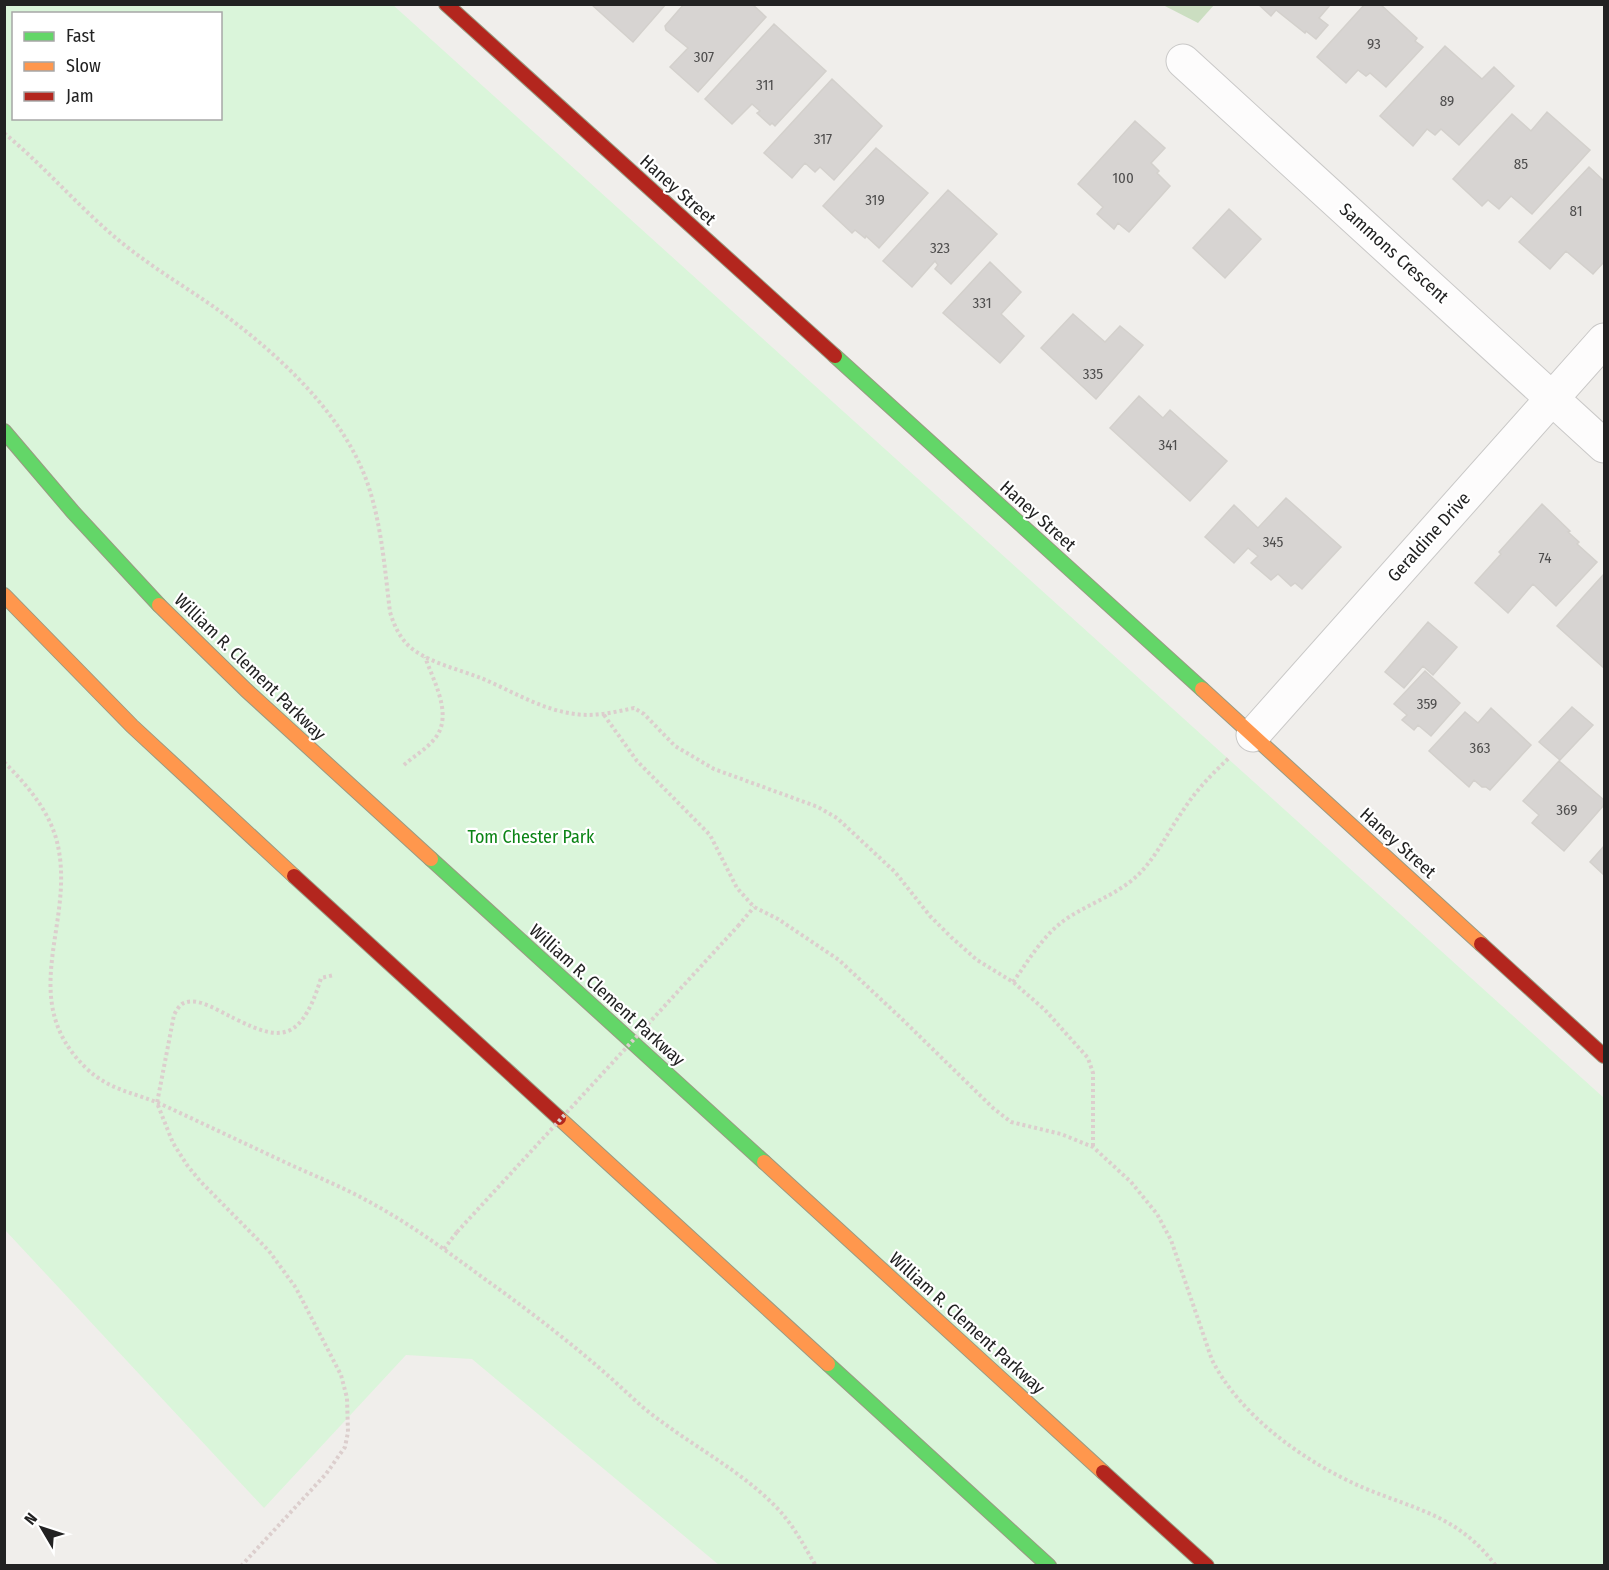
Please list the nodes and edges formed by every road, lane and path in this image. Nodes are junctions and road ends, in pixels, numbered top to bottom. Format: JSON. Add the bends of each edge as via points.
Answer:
{"nodes":[{"id":1,"x":446,"y":4,"type":"edge"},
{"id":2,"x":1183,"y":61,"type":"dead end"},
{"id":3,"x":4,"y":133,"type":"edge"},
{"id":4,"x":1605,"y":340,"type":"edge"},
{"id":5,"x":1552,"y":399,"type":"junction"},
{"id":6,"x":4,"y":431,"type":"edge"},
{"id":7,"x":1605,"y":446,"type":"edge"},
{"id":8,"x":4,"y":595,"type":"edge"},
{"id":9,"x":426,"y":657,"type":"junction"},
{"id":10,"x":604,"y":715,"type":"junction"},
{"id":11,"x":1253,"y":735,"type":"junction"},
{"id":12,"x":4,"y":762,"type":"edge"},
{"id":13,"x":404,"y":765,"type":"dead end"},
{"id":14,"x":754,"y":907,"type":"junction"},
{"id":15,"x":334,"y":975,"type":"dead end"},
{"id":16,"x":1013,"y":982,"type":"junction"},
{"id":17,"x":1605,"y":1056,"type":"edge"},
{"id":18,"x":158,"y":1102,"type":"junction"},
{"id":19,"x":1093,"y":1147,"type":"junction"},
{"id":20,"x":444,"y":1249,"type":"junction"},
{"id":21,"x":241,"y":1566,"type":"edge"},
{"id":22,"x":816,"y":1566,"type":"edge"},
{"id":23,"x":1049,"y":1566,"type":"edge"},
{"id":24,"x":1207,"y":1566,"type":"edge"},
{"id":25,"x":1496,"y":1566,"type":"edge"}],
"edges":[{"from":1,"to":11,"type":"main road","name":"Haney Street"},
{"from":2,"to":5,"type":"street","name":"Sammons Crescent"},
{"from":3,"to":9,"type":"path","via":[[115,238],[272,354],[334,420],[370,488],[380,524],[394,626],[411,647]]},
{"from":4,"to":5,"type":"street","name":"Geraldine Drive"},
{"from":5,"to":7,"type":"street","name":"Sammons Crescent"},
{"from":5,"to":11,"type":"street","name":"Geraldine Drive"},
{"from":6,"to":24,"type":"main road","name":"William R. Clement Parkway","via":[[63,502],[196,642]]},
{"from":8,"to":23,"type":"main road","via":[[132,726]]},
{"from":9,"to":10,"type":"path","via":[[553,708]]},
{"from":9,"to":13,"type":"path","via":[[443,721],[436,737]]},
{"from":10,"to":14,"type":"path","via":[[637,760],[710,835],[737,888]]},
{"from":10,"to":16,"type":"path","via":[[634,708],[675,746],[714,769],[818,807],[837,818],[895,872],[951,937],[977,960]]},
{"from":11,"to":16,"type":"path","via":[[1205,782],[1139,873],[1065,920],[1046,937]]},
{"from":11,"to":17,"type":"main road","name":"Haney Street"},
{"from":12,"to":18,"type":"path","via":[[45,812],[56,839],[60,902],[49,990],[57,1025],[69,1049],[88,1070],[109,1086]]},
{"from":14,"to":19,"type":"path","via":[[839,960],[1011,1122],[1061,1134]]},
{"from":14,"to":20,"type":"path","bridge":true},
{"from":15,"to":18,"type":"path","via":[[321,978],[306,1017],[294,1028],[277,1034],[258,1031],[207,1005],[193,1001],[182,1004],[174,1015]]},
{"from":16,"to":19,"type":"path","via":[[1045,1010],[1088,1058],[1093,1073]]},
{"from":18,"to":20,"type":"path","via":[[364,1199]]},
{"from":18,"to":21,"type":"path","via":[[173,1143],[187,1165],[269,1251],[296,1288],[341,1375],[347,1398],[345,1447],[326,1474]]},
{"from":19,"to":25,"type":"path","via":[[1131,1182],[1157,1214],[1171,1240],[1212,1360],[1253,1415],[1346,1480],[1450,1523],[1474,1540]]},
{"from":20,"to":22,"type":"path","via":[[549,1326],[646,1410],[754,1488],[789,1522]]}]}
